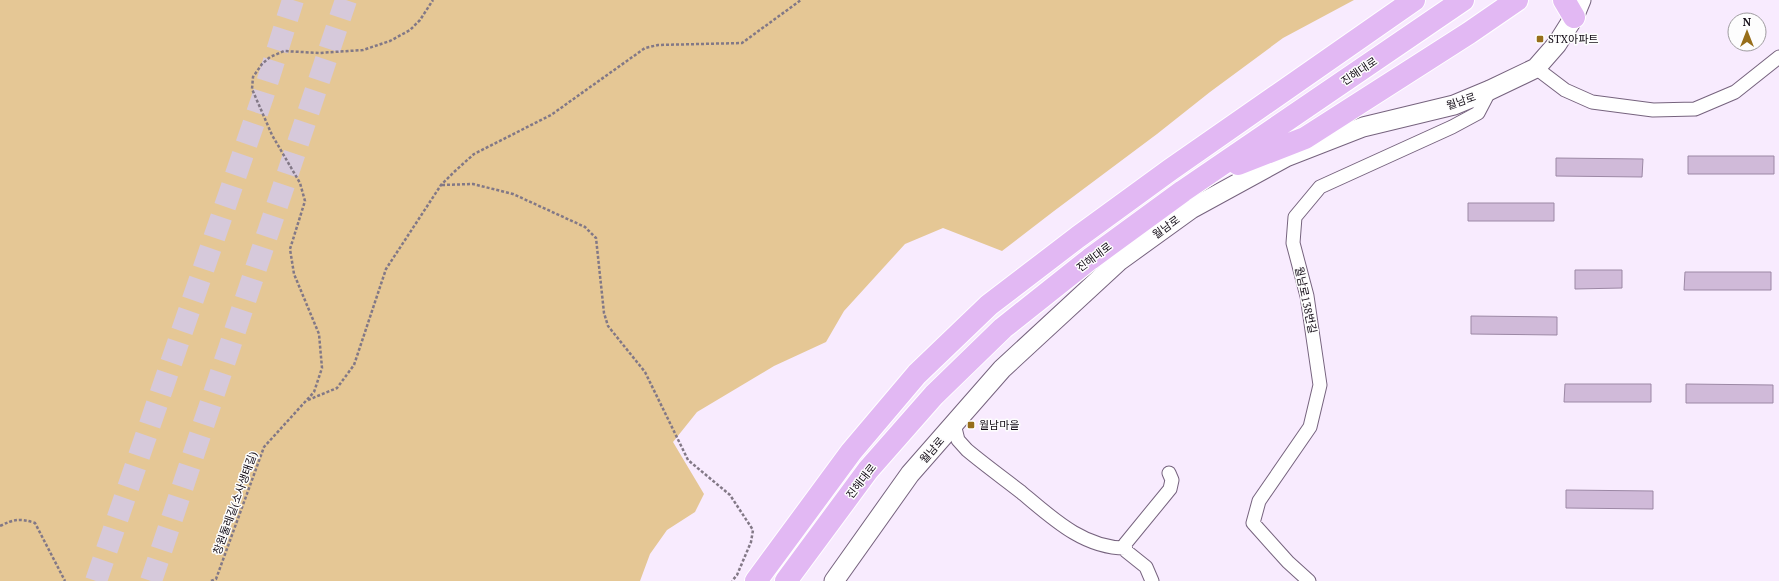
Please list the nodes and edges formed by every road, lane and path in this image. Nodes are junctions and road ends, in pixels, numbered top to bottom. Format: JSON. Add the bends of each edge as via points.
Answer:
{"nodes":[{"id":1,"x":433,"y":0,"type":"edge"},
{"id":2,"x":801,"y":0,"type":"edge"},
{"id":3,"x":1414,"y":0,"type":"edge"},
{"id":4,"x":1463,"y":0,"type":"edge"},
{"id":5,"x":1517,"y":0,"type":"edge"},
{"id":6,"x":1573,"y":6,"type":"edge"},
{"id":7,"x":1779,"y":57,"type":"edge"},
{"id":8,"x":1536,"y":68,"type":"junction"},
{"id":9,"x":1490,"y":90,"type":"junction"},
{"id":10,"x":1201,"y":178,"type":"junction"},
{"id":11,"x":441,"y":185,"type":"junction"},
{"id":12,"x":306,"y":400,"type":"junction"},
{"id":13,"x":954,"y":424,"type":"junction"},
{"id":14,"x":1169,"y":473,"type":"dead end"},
{"id":15,"x":0,"y":526,"type":"edge"},
{"id":16,"x":1125,"y":548,"type":"junction"},
{"id":17,"x":65,"y":581,"type":"edge"},
{"id":18,"x":211,"y":581,"type":"edge"},
{"id":19,"x":732,"y":581,"type":"edge"},
{"id":20,"x":756,"y":581,"type":"edge"},
{"id":21,"x":786,"y":581,"type":"edge"},
{"id":22,"x":834,"y":581,"type":"edge"},
{"id":23,"x":1152,"y":581,"type":"edge"},
{"id":24,"x":1309,"y":581,"type":"edge"}],
"edges":[{"from":1,"to":12,"type":"path","name":"창원둘레길(소사생태길)","via":[[410,30],[390,41],[363,50],[319,53],[284,51],[270,57],[253,77],[252,89],[272,135],[300,183],[305,201],[290,249],[294,274],[319,334],[322,368],[314,392]]},
{"from":2,"to":11,"type":"path","via":[[742,43],[658,45],[645,48],[551,115],[474,154]]},
{"from":3,"to":20,"type":"highway","via":[[1170,170],[989,305],[916,374],[851,452]]},
{"from":4,"to":10,"type":"highway","name":"진해대로"},
{"from":5,"to":10,"type":"highway","via":[[1304,138]]},
{"from":6,"to":8,"type":"main road","name":"월남로","via":[[1557,44]]},
{"from":7,"to":8,"type":"street","via":[[1735,92],[1695,109],[1653,110],[1592,102],[1566,90]]},
{"from":8,"to":9,"type":"main road","name":"월남로"},
{"from":9,"to":13,"type":"main road","name":"월남로","via":[[1454,105],[1363,127],[1286,157],[1191,209],[1119,261],[1002,368]]},
{"from":9,"to":24,"type":"street","name":"월남로138번길","via":[[1478,113],[1320,187],[1295,217],[1293,243],[1307,296],[1320,385],[1310,427],[1259,500],[1253,523]]},
{"from":10,"to":21,"type":"highway","name":"진해대로","via":[[1090,259],[1003,328],[934,395],[868,470]]},
{"from":11,"to":12,"type":"path","via":[[386,269],[354,365],[337,388]]},
{"from":11,"to":19,"type":"path","via":[[473,184],[513,194],[585,227],[596,238],[604,313],[608,326],[645,372],[688,460],[730,495],[752,530],[751,542]]},
{"from":12,"to":18,"type":"path","name":"창원둘레길(소사생태길)","via":[[264,446],[216,579]]},
{"from":13,"to":16,"type":"street","via":[[958,440],[967,450],[1059,523],[1082,537],[1114,548]]},
{"from":13,"to":22,"type":"main road","name":"월남로","via":[[910,474]]},
{"from":14,"to":16,"type":"street","via":[[1172,480],[1170,489],[1136,529],[1125,544]]},
{"from":15,"to":17,"type":"path","via":[[23,519],[35,523]]},
{"from":16,"to":23,"type":"street","via":[[1146,567]]}]}
